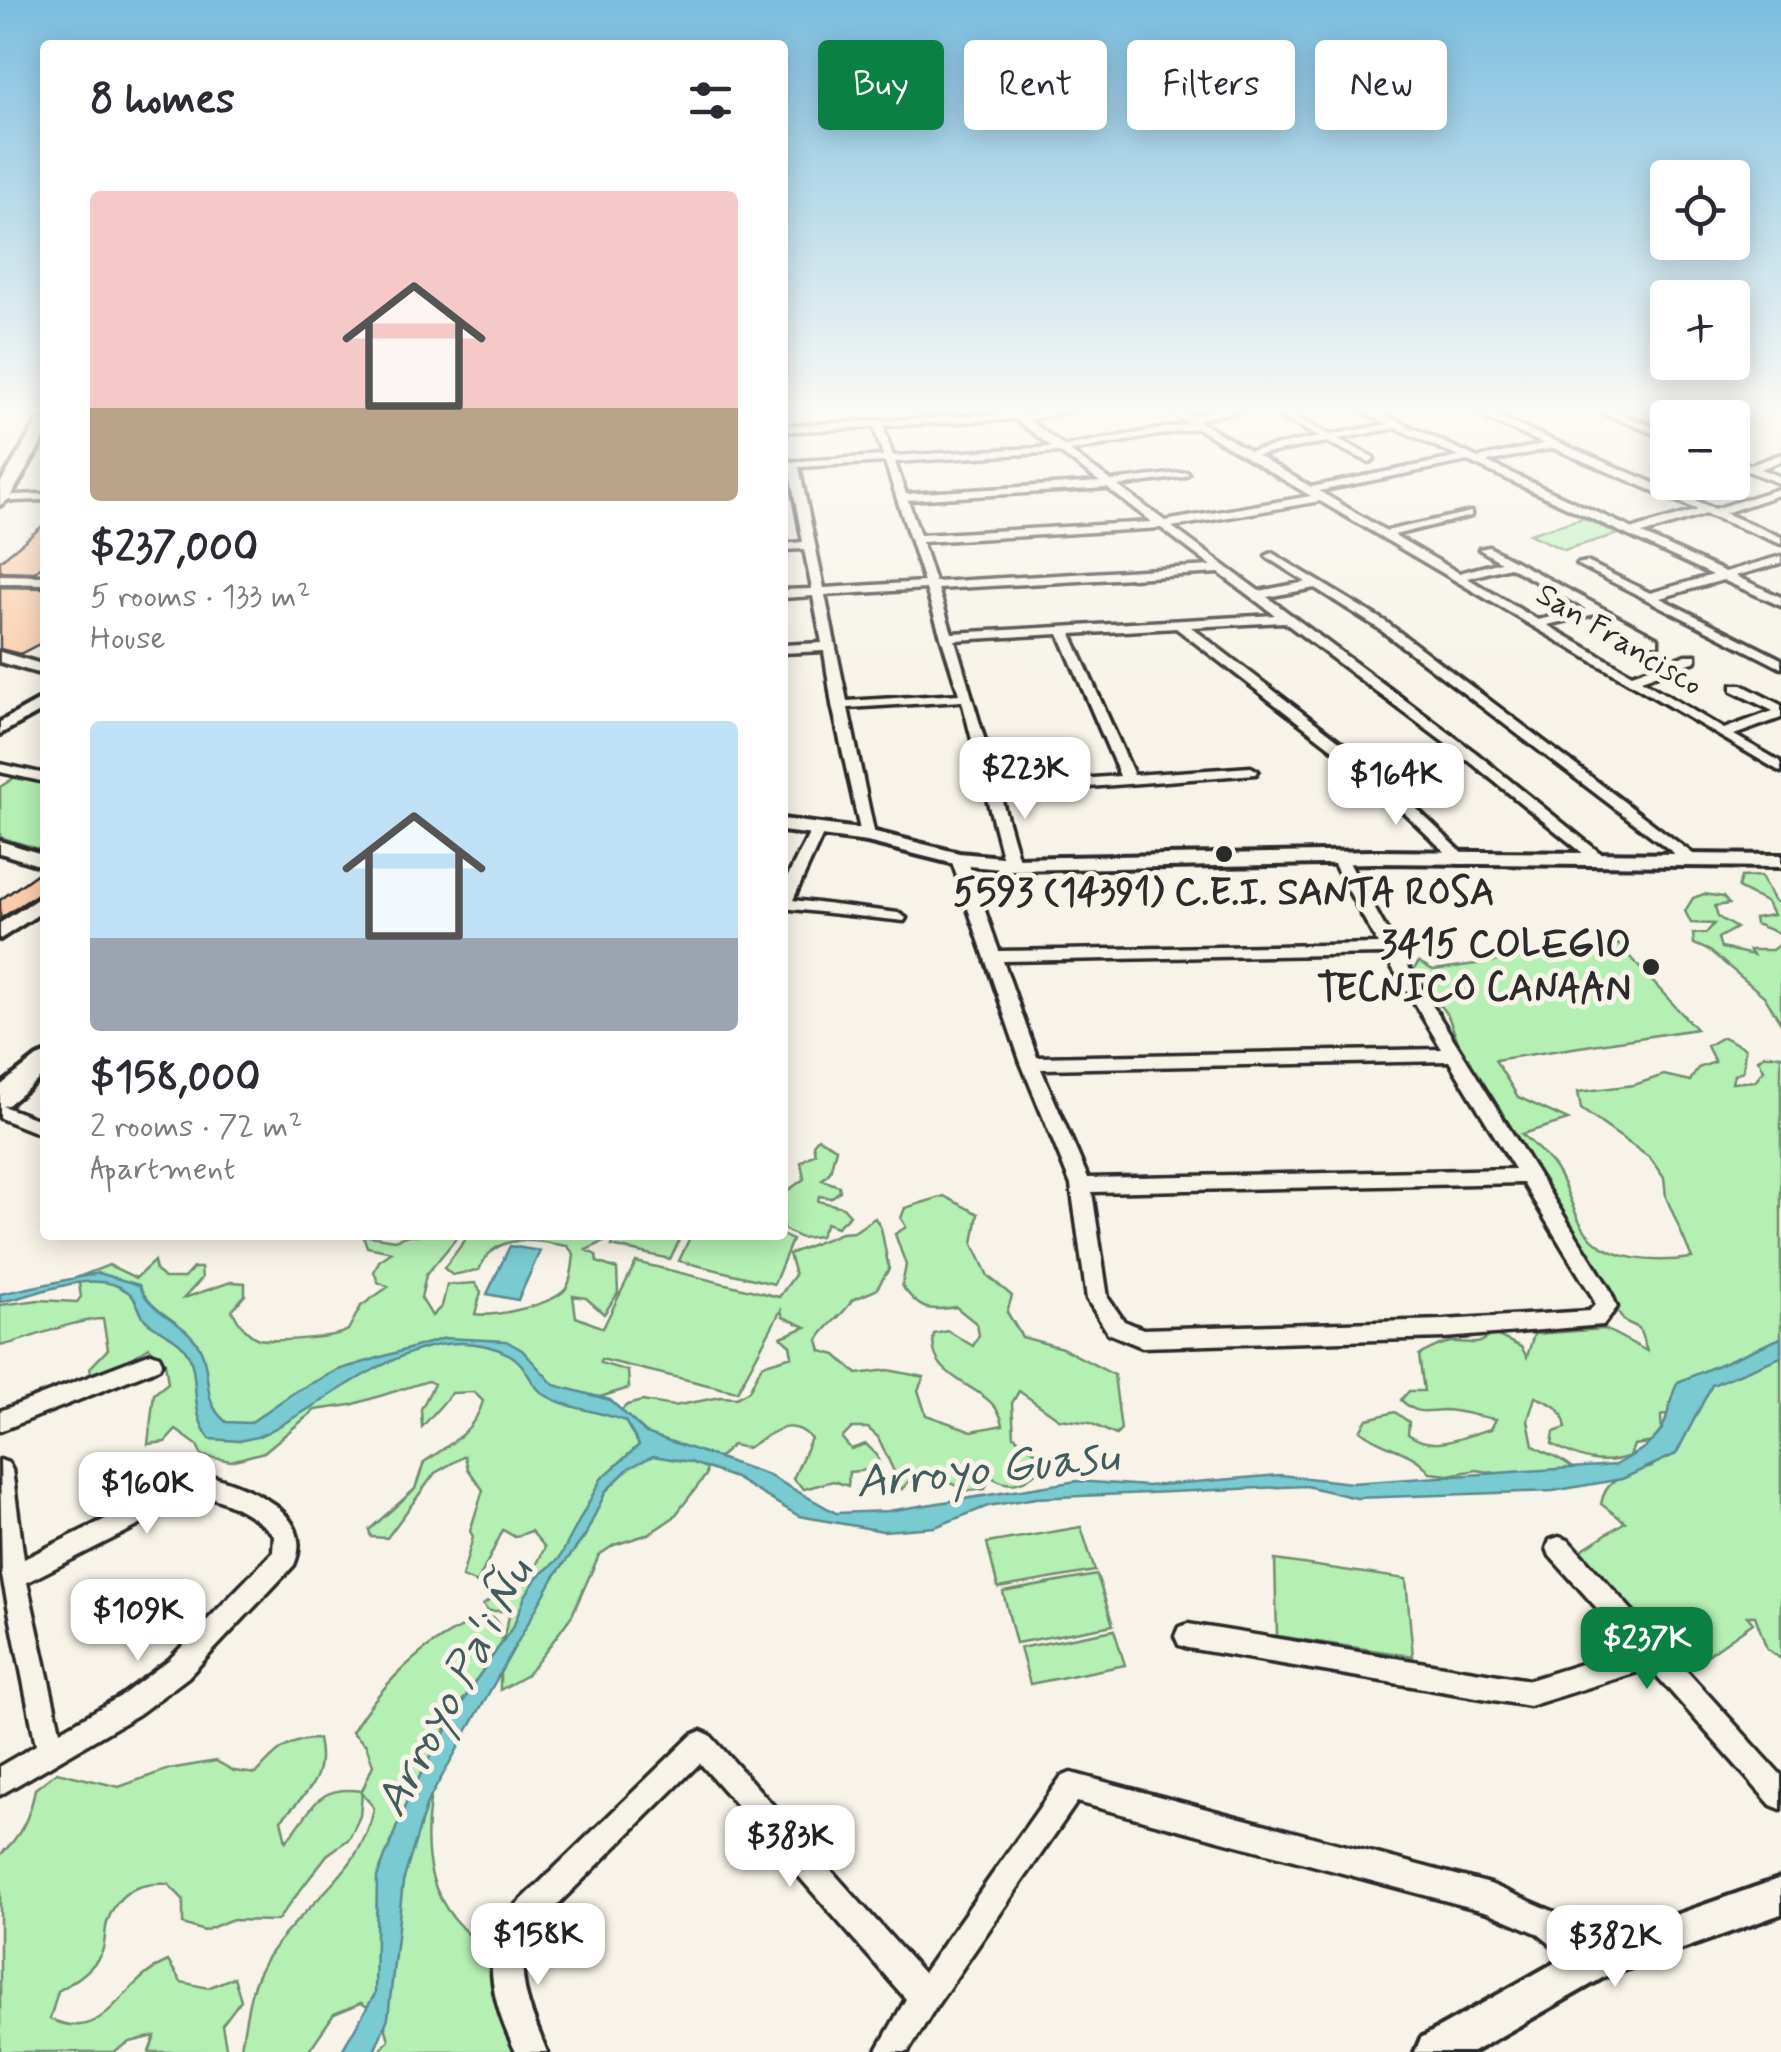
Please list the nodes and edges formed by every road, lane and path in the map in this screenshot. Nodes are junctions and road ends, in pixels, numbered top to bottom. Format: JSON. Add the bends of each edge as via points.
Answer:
{"nodes":[{"id":1,"x":801,"y":503,"type":"edge"},
{"id":2,"x":903,"y":504,"type":"edge"},
{"id":3,"x":1134,"y":504,"type":"edge"},
{"id":4,"x":1269,"y":504,"type":"edge"},
{"id":5,"x":1334,"y":504,"type":"edge"},
{"id":6,"x":1569,"y":504,"type":"edge"},
{"id":7,"x":1690,"y":504,"type":"edge"},
{"id":8,"x":1737,"y":504,"type":"edge"},
{"id":9,"x":1709,"y":512,"type":"junction"},
{"id":10,"x":1467,"y":514,"type":"dead end"},
{"id":11,"x":1163,"y":525,"type":"junction"},
{"id":12,"x":1633,"y":533,"type":"junction"},
{"id":13,"x":1386,"y":534,"type":"junction"},
{"id":14,"x":916,"y":539,"type":"junction"},
{"id":15,"x":1781,"y":541,"type":"edge"},
{"id":16,"x":810,"y":546,"type":"junction"},
{"id":17,"x":788,"y":547,"type":"edge"},
{"id":18,"x":1485,"y":549,"type":"dead end"},
{"id":19,"x":1272,"y":556,"type":"dead end"},
{"id":20,"x":1781,"y":559,"type":"edge"},
{"id":21,"x":1512,"y":564,"type":"junction"},
{"id":22,"x":1582,"y":564,"type":"dead end"},
{"id":23,"x":1222,"y":569,"type":"junction"},
{"id":24,"x":1724,"y":576,"type":"junction"},
{"id":25,"x":1458,"y":577,"type":"junction"},
{"id":26,"x":0,"y":579,"type":"edge"},
{"id":27,"x":39,"y":579,"type":"edge"},
{"id":28,"x":1316,"y":584,"type":"junction"},
{"id":29,"x":931,"y":587,"type":"junction"},
{"id":30,"x":816,"y":592,"type":"junction"},
{"id":31,"x":788,"y":594,"type":"edge"},
{"id":32,"x":1259,"y":595,"type":"junction"},
{"id":33,"x":1651,"y":597,"type":"junction"},
{"id":34,"x":1781,"y":602,"type":"edge"},
{"id":35,"x":1595,"y":610,"type":"junction"},
{"id":36,"x":1286,"y":618,"type":"junction"},
{"id":37,"x":1179,"y":624,"type":"junction"},
{"id":38,"x":1538,"y":624,"type":"junction"},
{"id":39,"x":1063,"y":630,"type":"junction"},
{"id":40,"x":948,"y":637,"type":"junction"},
{"id":41,"x":1654,"y":642,"type":"dead end"},
{"id":42,"x":828,"y":647,"type":"junction"},
{"id":43,"x":788,"y":649,"type":"edge"},
{"id":44,"x":0,"y":657,"type":"edge"},
{"id":45,"x":1691,"y":658,"type":"dead end"},
{"id":46,"x":1781,"y":664,"type":"edge"},
{"id":47,"x":40,"y":669,"type":"edge"},
{"id":48,"x":1631,"y":679,"type":"junction"},
{"id":49,"x":1738,"y":688,"type":"dead end"},
{"id":50,"x":967,"y":697,"type":"junction"},
{"id":51,"x":40,"y":705,"type":"edge"},
{"id":52,"x":839,"y":705,"type":"junction"},
{"id":53,"x":1781,"y":712,"type":"edge"},
{"id":54,"x":0,"y":728,"type":"edge"},
{"id":55,"x":1724,"y":734,"type":"junction"},
{"id":56,"x":1471,"y":756,"type":"junction"},
{"id":57,"x":1360,"y":764,"type":"junction"},
{"id":58,"x":0,"y":768,"type":"edge"},
{"id":59,"x":1781,"y":768,"type":"edge"},
{"id":60,"x":1252,"y":771,"type":"dead end"},
{"id":61,"x":40,"y":778,"type":"edge"},
{"id":62,"x":1128,"y":779,"type":"junction"},
{"id":63,"x":995,"y":790,"type":"junction"},
{"id":64,"x":788,"y":826,"type":"edge"},
{"id":65,"x":818,"y":830,"type":"junction"},
{"id":66,"x":867,"y":836,"type":"junction"},
{"id":67,"x":0,"y":847,"type":"edge"},
{"id":68,"x":1338,"y":858,"type":"junction"},
{"id":69,"x":40,"y":859,"type":"edge"},
{"id":70,"x":959,"y":859,"type":"junction"},
{"id":71,"x":1463,"y":860,"type":"junction"},
{"id":72,"x":1600,"y":860,"type":"junction"},
{"id":73,"x":1692,"y":860,"type":"junction"},
{"id":74,"x":1781,"y":861,"type":"edge"},
{"id":75,"x":1012,"y":864,"type":"junction"},
{"id":76,"x":788,"y":893,"type":"edge"},
{"id":77,"x":40,"y":904,"type":"edge"},
{"id":78,"x":788,"y":904,"type":"edge"},
{"id":79,"x":898,"y":918,"type":"dead end"},
{"id":80,"x":0,"y":933,"type":"edge"},
{"id":81,"x":1388,"y":949,"type":"junction"},
{"id":82,"x":994,"y":956,"type":"junction"},
{"id":83,"x":1454,"y":1054,"type":"junction"},
{"id":84,"x":1030,"y":1063,"type":"junction"},
{"id":85,"x":40,"y":1066,"type":"edge"},
{"id":86,"x":0,"y":1099,"type":"edge"},
{"id":87,"x":0,"y":1111,"type":"edge"},
{"id":88,"x":40,"y":1127,"type":"edge"},
{"id":89,"x":1529,"y":1176,"type":"junction"},
{"id":90,"x":1081,"y":1184,"type":"junction"},
{"id":91,"x":151,"y":1362,"type":"dead end"},
{"id":92,"x":0,"y":1421,"type":"edge"},
{"id":93,"x":0,"y":1470,"type":"edge"},
{"id":94,"x":1559,"y":1548,"type":"dead end"},
{"id":95,"x":14,"y":1576,"type":"junction"},
{"id":96,"x":1188,"y":1636,"type":"dead end"},
{"id":97,"x":1652,"y":1655,"type":"junction"},
{"id":98,"x":52,"y":1751,"type":"junction"},
{"id":99,"x":0,"y":1781,"type":"edge"},
{"id":100,"x":1781,"y":1795,"type":"edge"},
{"id":101,"x":1781,"y":1896,"type":"edge"},
{"id":102,"x":1594,"y":1961,"type":"junction"},
{"id":103,"x":924,"y":1997,"type":"junction"},
{"id":104,"x":1450,"y":2049,"type":"edge"},
{"id":105,"x":532,"y":2052,"type":"edge"},
{"id":106,"x":891,"y":2052,"type":"edge"}],
"edges":[{"from":1,"to":16,"type":"street"},
{"from":2,"to":14,"type":"street"},
{"from":3,"to":11,"type":"street"},
{"from":4,"to":11,"type":"street"},
{"from":5,"to":13,"type":"street","name":"San Francisco"},
{"from":6,"to":12,"type":"street"},
{"from":7,"to":9,"type":"street"},
{"from":8,"to":9,"type":"street"},
{"from":9,"to":12,"type":"street"},
{"from":9,"to":15,"type":"street"},
{"from":10,"to":13,"type":"street"},
{"from":11,"to":14,"type":"street"},
{"from":11,"to":23,"type":"street"},
{"from":12,"to":24,"type":"street"},
{"from":13,"to":25,"type":"street","name":"San Francisco"},
{"from":14,"to":29,"type":"street"},
{"from":16,"to":17,"type":"street"},
{"from":16,"to":30,"type":"street"},
{"from":18,"to":21,"type":"street"},
{"from":19,"to":28,"type":"street"},
{"from":20,"to":24,"type":"street"},
{"from":21,"to":25,"type":"street"},
{"from":21,"to":35,"type":"street"},
{"from":22,"to":33,"type":"street"},
{"from":23,"to":29,"type":"street"},
{"from":23,"to":32,"type":"street"},
{"from":24,"to":33,"type":"street"},
{"from":24,"to":34,"type":"street"},
{"from":25,"to":38,"type":"street","name":"San Francisco"},
{"from":26,"to":27,"type":"street"},
{"from":28,"to":32,"type":"street"},
{"from":28,"to":73,"type":"street","via":[[1382,625]]},
{"from":29,"to":30,"type":"street"},
{"from":29,"to":40,"type":"street"},
{"from":30,"to":31,"type":"street"},
{"from":30,"to":42,"type":"street"},
{"from":32,"to":36,"type":"street"},
{"from":33,"to":46,"type":"street"},
{"from":35,"to":38,"type":"street"},
{"from":35,"to":41,"type":"street"},
{"from":36,"to":37,"type":"street"},
{"from":36,"to":56,"type":"street"},
{"from":37,"to":39,"type":"street"},
{"from":37,"to":57,"type":"street"},
{"from":38,"to":48,"type":"street","name":"San Francisco"},
{"from":39,"to":40,"type":"street"},
{"from":39,"to":62,"type":"street"},
{"from":40,"to":50,"type":"street"},
{"from":42,"to":43,"type":"street"},
{"from":42,"to":52,"type":"street"},
{"from":44,"to":47,"type":"main road"},
{"from":45,"to":48,"type":"street"},
{"from":48,"to":55,"type":"street","name":"San Francisco"},
{"from":49,"to":53,"type":"street"},
{"from":50,"to":52,"type":"street"},
{"from":50,"to":63,"type":"street"},
{"from":51,"to":54,"type":"main road"},
{"from":52,"to":66,"type":"street"},
{"from":53,"to":55,"type":"street"},
{"from":55,"to":59,"type":"street","name":"San Francisco"},
{"from":56,"to":57,"type":"street"},
{"from":56,"to":72,"type":"street"},
{"from":57,"to":71,"type":"street"},
{"from":58,"to":61,"type":"street"},
{"from":60,"to":62,"type":"street"},
{"from":62,"to":63,"type":"street"},
{"from":63,"to":75,"type":"street"},
{"from":64,"to":65,"type":"main road"},
{"from":65,"to":66,"type":"main road"},
{"from":65,"to":76,"type":"street"},
{"from":66,"to":70,"type":"main road"},
{"from":67,"to":69,"type":"main road"},
{"from":68,"to":71,"type":"main road"},
{"from":68,"to":75,"type":"main road"},
{"from":68,"to":81,"type":"street"},
{"from":70,"to":75,"type":"main road"},
{"from":70,"to":82,"type":"street"},
{"from":71,"to":72,"type":"main road"},
{"from":72,"to":73,"type":"main road"},
{"from":73,"to":74,"type":"main road"},
{"from":77,"to":80,"type":"main road"},
{"from":78,"to":79,"type":"street"},
{"from":81,"to":82,"type":"street"},
{"from":81,"to":83,"type":"street"},
{"from":82,"to":84,"type":"street"},
{"from":83,"to":84,"type":"street"},
{"from":83,"to":89,"type":"street"},
{"from":84,"to":90,"type":"street"},
{"from":85,"to":86,"type":"main road"},
{"from":87,"to":88,"type":"street"},
{"from":89,"to":90,"type":"street"},
{"from":89,"to":90,"type":"street","via":[[1602,1294],[1606,1307],[1595,1319],[1142,1338],[1116,1328],[1098,1299]]},
{"from":91,"to":92,"type":"street"},
{"from":93,"to":95,"type":"street"},
{"from":94,"to":97,"type":"street"},
{"from":95,"to":98,"type":"street"},
{"from":95,"to":98,"type":"street","via":[[199,1483],[217,1486],[282,1525],[288,1538],[284,1556],[178,1668]]},
{"from":96,"to":97,"type":"street","via":[[1529,1693]]},
{"from":97,"to":100,"type":"street"},
{"from":98,"to":99,"type":"street"},
{"from":101,"to":102,"type":"main road"},
{"from":102,"to":103,"type":"street","via":[[1547,1923],[1490,1898],[1071,1787]]},
{"from":102,"to":104,"type":"main road"},
{"from":103,"to":105,"type":"street","via":[[701,1744],[510,1931],[503,1970],[514,2020]]},
{"from":103,"to":106,"type":"street"}]}
